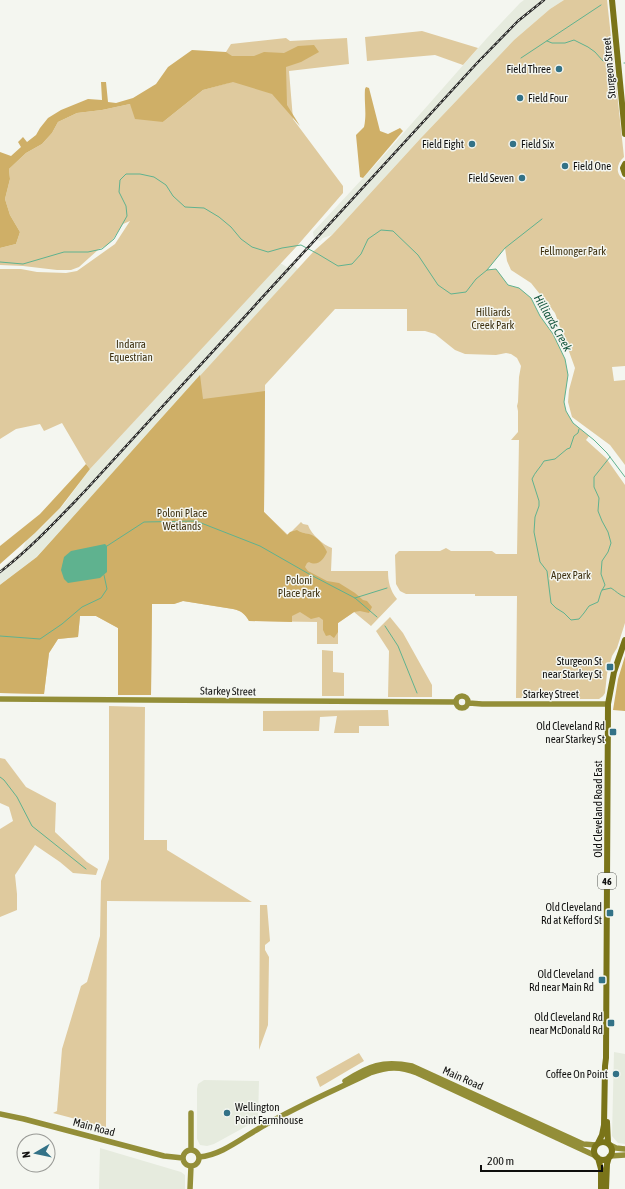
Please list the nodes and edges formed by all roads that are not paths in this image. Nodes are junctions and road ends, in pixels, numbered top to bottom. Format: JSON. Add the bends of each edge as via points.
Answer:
{"nodes":[{"id":1,"x":612,"y":0,"type":"edge"},
{"id":2,"x":625,"y":134,"type":"edge"},
{"id":3,"x":625,"y":164,"type":"edge"},
{"id":4,"x":625,"y":174,"type":"edge"},
{"id":5,"x":625,"y":640,"type":"edge"},
{"id":6,"x":0,"y":699,"type":"edge"},
{"id":7,"x":456,"y":702,"type":"junction"},
{"id":8,"x":469,"y":702,"type":"junction"},
{"id":9,"x":608,"y":704,"type":"junction"},
{"id":10,"x":606,"y":1058,"type":"junction"},
{"id":11,"x":322,"y":1096,"type":"junction"},
{"id":12,"x":190,"y":1113,"type":"dead end"},
{"id":13,"x":0,"y":1114,"type":"edge"},
{"id":14,"x":597,"y":1144,"type":"junction"},
{"id":15,"x":609,"y":1144,"type":"junction"},
{"id":16,"x":625,"y":1149,"type":"edge"},
{"id":17,"x":191,"y":1150,"type":"junction"},
{"id":18,"x":625,"y":1155,"type":"edge"},
{"id":19,"x":199,"y":1157,"type":"junction"},
{"id":20,"x":597,"y":1157,"type":"junction"},
{"id":21,"x":610,"y":1157,"type":"junction"},
{"id":22,"x":183,"y":1158,"type":"junction"},
{"id":23,"x":191,"y":1166,"type":"junction"},
{"id":24,"x":190,"y":1189,"type":"edge"},
{"id":25,"x":601,"y":1189,"type":"edge"},
{"id":26,"x":606,"y":1189,"type":"edge"}],
"edges":[{"from":1,"to":2,"type":"main road","name":"Sturgeon Street"},
{"from":3,"to":4,"type":"main road"},
{"from":5,"to":9,"type":"main road","number":"46","via":[[614,672]]},
{"from":6,"to":7,"type":"main road","name":"Starkey Street"},
{"from":7,"to":8,"type":"main road","via":[[463,708],[467,707]]},
{"from":7,"to":8,"type":"main road","via":[[462,695]]},
{"from":8,"to":9,"type":"main road","name":"Starkey Street"},
{"from":9,"to":10,"type":"main road","name":"Old Cleveland Road East","number":"46"},
{"from":10,"to":14,"type":"main road","name":"Old Cleveland Road East","number":"46","via":[[604,1125]]},
{"from":10,"to":15,"type":"main road","name":"Old Cleveland Road East","number":"46"},
{"from":11,"to":14,"type":"main road","name":"Main Road","via":[[370,1067],[378,1064],[401,1064],[422,1071],[583,1144]]},
{"from":11,"to":19,"type":"main road","name":"Main Road","via":[[223,1149]]},
{"from":11,"to":20,"type":"main road","name":"Main Road","via":[[370,1073],[387,1068],[406,1069]]},
{"from":12,"to":17,"type":"main road"},
{"from":13,"to":22,"type":"main road","name":"Main Road","via":[[164,1156]]},
{"from":14,"to":15,"type":"main road"},
{"from":14,"to":20,"type":"main road","number":"46","via":[[594,1150]]},
{"from":15,"to":16,"type":"main road"},
{"from":15,"to":21,"type":"main road","number":"46","via":[[612,1150]]},
{"from":17,"to":19,"type":"main road"},
{"from":17,"to":22,"type":"main road","via":[[186,1152]]},
{"from":18,"to":21,"type":"main road"},
{"from":19,"to":23,"type":"main road","via":[[196,1164]]},
{"from":20,"to":21,"type":"main road","via":[[604,1160]]},
{"from":20,"to":25,"type":"main road","via":[[601,1169]]},
{"from":21,"to":26,"type":"main road","via":[[607,1164]]},
{"from":22,"to":23,"type":"main road","via":[[186,1164]]},
{"from":23,"to":24,"type":"main road"}]}
